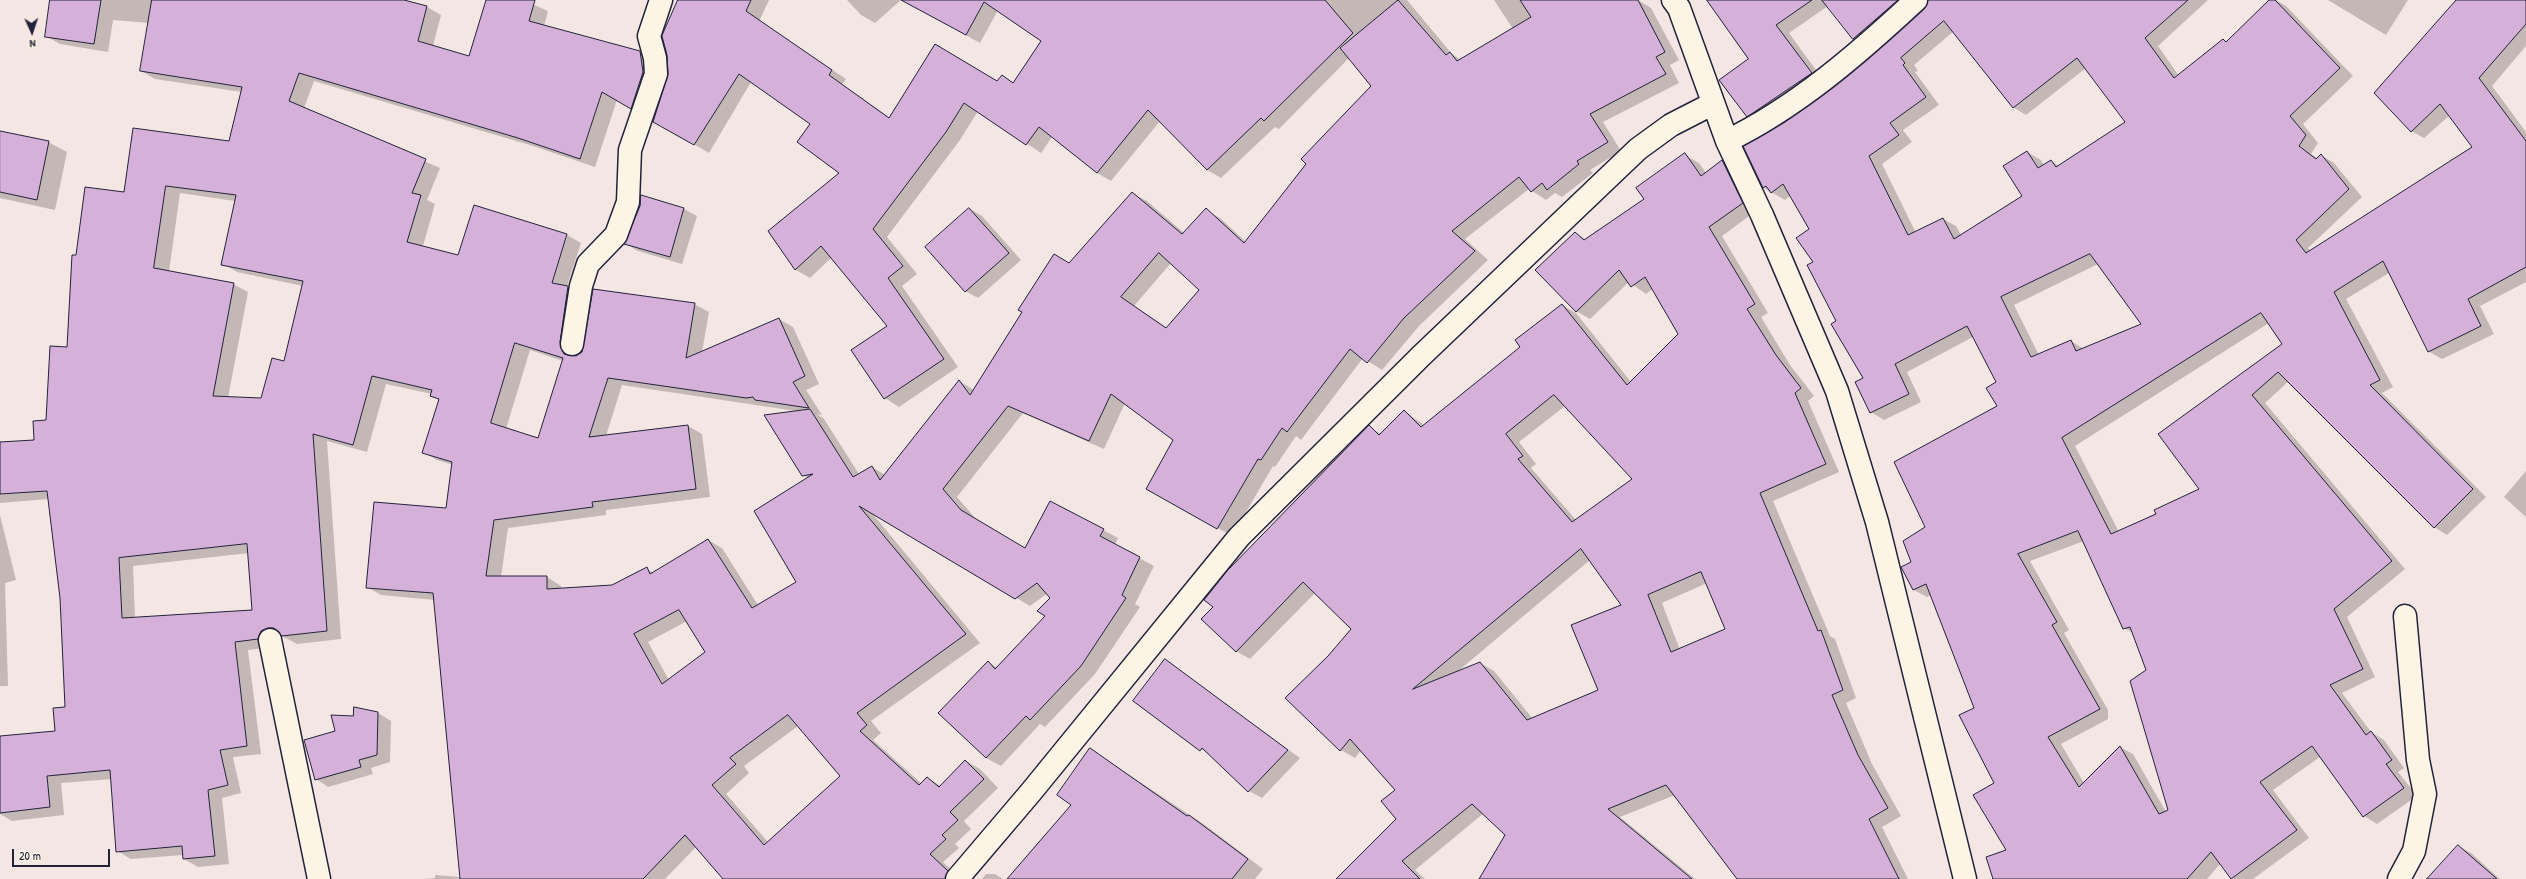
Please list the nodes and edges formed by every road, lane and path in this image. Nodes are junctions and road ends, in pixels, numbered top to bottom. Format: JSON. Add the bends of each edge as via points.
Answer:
{"nodes":[{"id":1,"x":661,"y":0,"type":"edge"},
{"id":2,"x":1673,"y":0,"type":"edge"},
{"id":3,"x":1916,"y":0,"type":"edge"},
{"id":4,"x":1712,"y":104,"type":"junction"},
{"id":5,"x":1727,"y":141,"type":"junction"},
{"id":6,"x":572,"y":344,"type":"dead end"},
{"id":7,"x":2405,"y":616,"type":"dead end"},
{"id":8,"x":270,"y":640,"type":"dead end"},
{"id":9,"x":319,"y":879,"type":"edge"},
{"id":10,"x":957,"y":879,"type":"edge"},
{"id":11,"x":1965,"y":879,"type":"edge"},
{"id":12,"x":2399,"y":879,"type":"edge"}],
"edges":[{"from":1,"to":6,"type":"street","via":[[650,36],[656,74],[630,150],[628,202],[616,235],[588,264],[580,286]]},
{"from":2,"to":4,"type":"street","via":[[1697,58]]},
{"from":3,"to":5,"type":"street","via":[[1876,37],[1804,94],[1756,127]]},
{"from":4,"to":5,"type":"street"},
{"from":4,"to":10,"type":"street","via":[[1671,125],[1638,149],[1415,361],[1239,537]]},
{"from":5,"to":11,"type":"street","via":[[1762,215],[1837,392],[1877,522]]},
{"from":7,"to":12,"type":"street","via":[[2418,760],[2425,794],[2414,851]]},
{"from":8,"to":9,"type":"street"}]}
